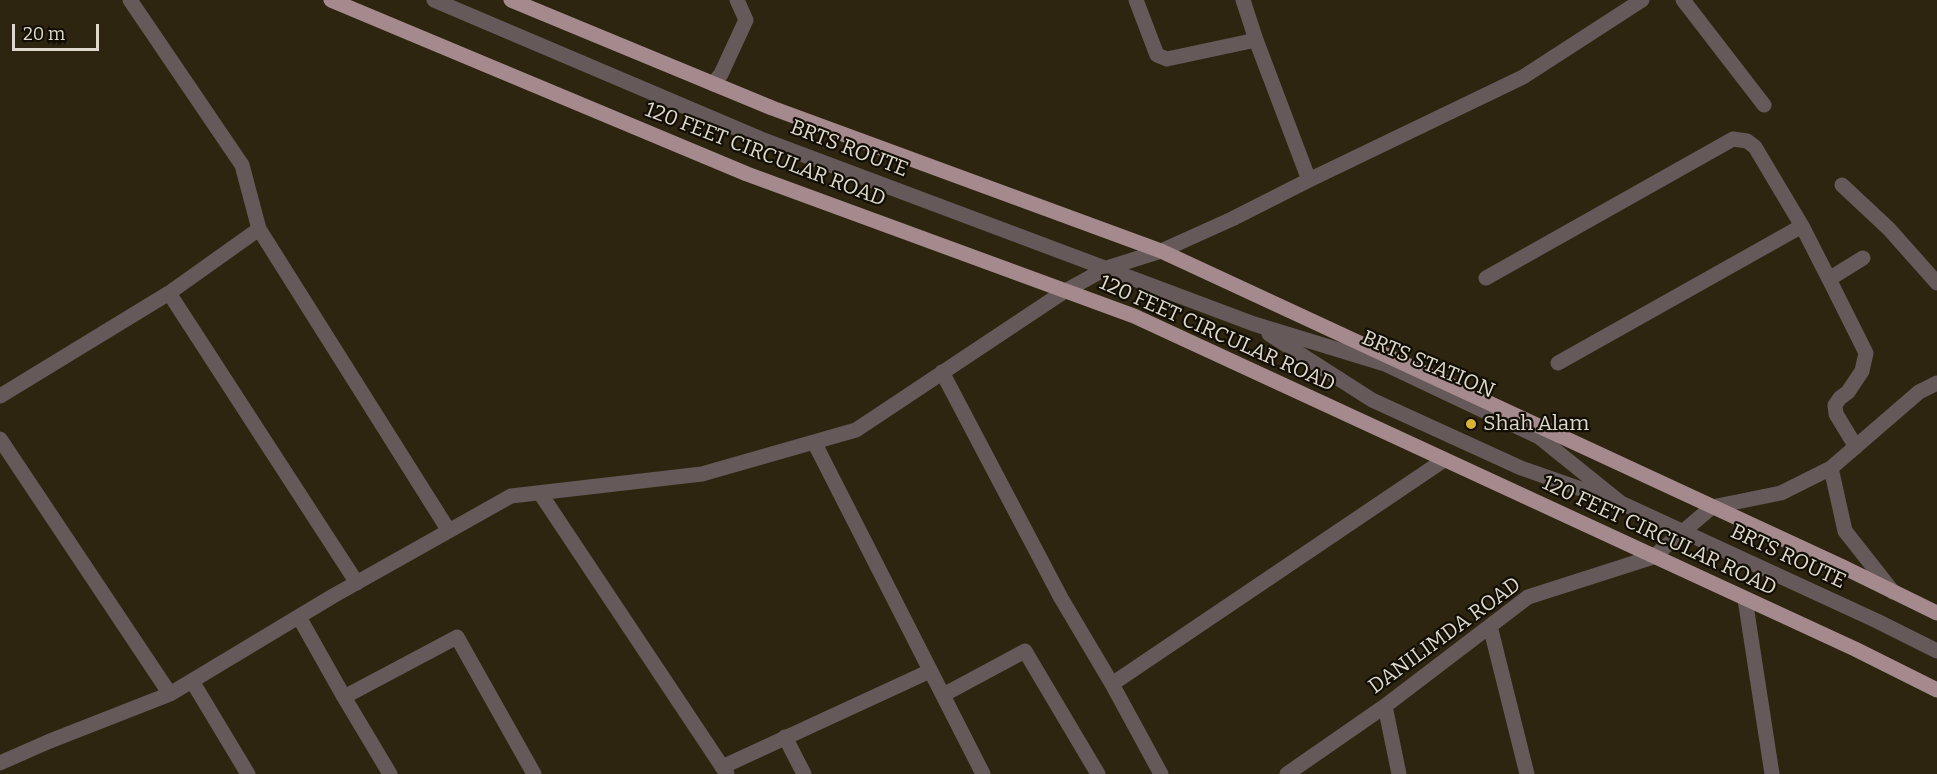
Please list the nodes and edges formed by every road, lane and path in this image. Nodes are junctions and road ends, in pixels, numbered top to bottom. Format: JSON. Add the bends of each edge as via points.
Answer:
{"nodes":[{"id":1,"x":130,"y":0,"type":"edge"},
{"id":2,"x":331,"y":0,"type":"edge"},
{"id":3,"x":434,"y":0,"type":"edge"},
{"id":4,"x":511,"y":0,"type":"edge"},
{"id":5,"x":737,"y":0,"type":"edge"},
{"id":6,"x":1136,"y":0,"type":"edge"},
{"id":7,"x":1243,"y":0,"type":"edge"},
{"id":8,"x":1642,"y":0,"type":"edge"},
{"id":9,"x":1683,"y":0,"type":"edge"},
{"id":10,"x":1256,"y":40,"type":"junction"},
{"id":11,"x":713,"y":84,"type":"junction"},
{"id":12,"x":1764,"y":105,"type":"dead end"},
{"id":13,"x":1309,"y":180,"type":"junction"},
{"id":14,"x":1842,"y":185,"type":"dead end"},
{"id":15,"x":1802,"y":226,"type":"junction"},
{"id":16,"x":259,"y":229,"type":"junction"},
{"id":17,"x":1161,"y":250,"type":"junction"},
{"id":18,"x":1863,"y":258,"type":"dead end"},
{"id":19,"x":1107,"y":268,"type":"junction"},
{"id":20,"x":1486,"y":278,"type":"dead end"},
{"id":21,"x":1830,"y":279,"type":"junction"},
{"id":22,"x":1937,"y":283,"type":"edge"},
{"id":23,"x":1065,"y":291,"type":"junction"},
{"id":24,"x":169,"y":293,"type":"junction"},
{"id":25,"x":1254,"y":324,"type":"junction"},
{"id":26,"x":1558,"y":363,"type":"dead end"},
{"id":27,"x":942,"y":372,"type":"junction"},
{"id":28,"x":1937,"y":383,"type":"edge"},
{"id":29,"x":0,"y":396,"type":"edge"},
{"id":30,"x":0,"y":439,"type":"edge"},
{"id":31,"x":814,"y":442,"type":"junction"},
{"id":32,"x":1856,"y":447,"type":"junction"},
{"id":33,"x":5,"y":455,"type":"edge"},
{"id":34,"x":1443,"y":460,"type":"junction"},
{"id":35,"x":1831,"y":468,"type":"junction"},
{"id":36,"x":540,"y":493,"type":"junction"},
{"id":37,"x":1621,"y":503,"type":"junction"},
{"id":38,"x":1712,"y":507,"type":"junction"},
{"id":39,"x":449,"y":531,"type":"junction"},
{"id":40,"x":1682,"y":531,"type":"junction"},
{"id":41,"x":1653,"y":557,"type":"junction"},
{"id":42,"x":357,"y":583,"type":"junction"},
{"id":43,"x":1893,"y":592,"type":"junction"},
{"id":44,"x":1745,"y":599,"type":"junction"},
{"id":45,"x":1937,"y":613,"type":"edge"},
{"id":46,"x":299,"y":616,"type":"junction"},
{"id":47,"x":1490,"y":626,"type":"junction"},
{"id":48,"x":1937,"y":651,"type":"edge"},
{"id":49,"x":930,"y":671,"type":"junction"},
{"id":50,"x":192,"y":681,"type":"junction"},
{"id":51,"x":1112,"y":684,"type":"junction"},
{"id":52,"x":1937,"y":690,"type":"edge"},
{"id":53,"x":170,"y":694,"type":"junction"},
{"id":54,"x":943,"y":695,"type":"junction"},
{"id":55,"x":344,"y":697,"type":"junction"},
{"id":56,"x":1385,"y":706,"type":"junction"},
{"id":57,"x":785,"y":737,"type":"junction"},
{"id":58,"x":0,"y":763,"type":"edge"},
{"id":59,"x":725,"y":770,"type":"edge"},
{"id":60,"x":248,"y":774,"type":"edge"},
{"id":61,"x":390,"y":774,"type":"edge"},
{"id":62,"x":534,"y":774,"type":"edge"},
{"id":63,"x":804,"y":774,"type":"edge"},
{"id":64,"x":983,"y":774,"type":"edge"},
{"id":65,"x":1098,"y":774,"type":"edge"},
{"id":66,"x":1161,"y":774,"type":"edge"},
{"id":67,"x":1287,"y":774,"type":"edge"},
{"id":68,"x":1399,"y":774,"type":"edge"},
{"id":69,"x":1527,"y":774,"type":"edge"},
{"id":70,"x":1772,"y":774,"type":"edge"}],
"edges":[{"from":1,"to":16,"type":"street","via":[[242,165]]},
{"from":2,"to":23,"type":"main road","name":"120 FEET CIRCULAR ROAD","via":[[747,174]]},
{"from":3,"to":19,"type":"street","name":"BRTS ROUTE","via":[[761,139]]},
{"from":4,"to":11,"type":"main road"},
{"from":5,"to":11,"type":"street","via":[[746,20]]},
{"from":6,"to":10,"type":"street","via":[[1157,55],[1167,59]]},
{"from":7,"to":10,"type":"street"},
{"from":8,"to":13,"type":"street","via":[[1523,77]]},
{"from":9,"to":12,"type":"street"},
{"from":10,"to":13,"type":"street"},
{"from":11,"to":17,"type":"main road"},
{"from":13,"to":17,"type":"street"},
{"from":14,"to":22,"type":"street","via":[[1889,229]]},
{"from":15,"to":20,"type":"street","via":[[1755,147],[1733,139]]},
{"from":15,"to":21,"type":"street"},
{"from":15,"to":26,"type":"street"},
{"from":16,"to":24,"type":"street"},
{"from":16,"to":39,"type":"street"},
{"from":17,"to":19,"type":"street"},
{"from":17,"to":38,"type":"main road"},
{"from":18,"to":21,"type":"street"},
{"from":19,"to":23,"type":"street"},
{"from":19,"to":25,"type":"street","name":"BRTS ROUTE"},
{"from":21,"to":32,"type":"street","via":[[1866,353],[1862,371],[1848,393],[1834,405]]},
{"from":23,"to":27,"type":"street"},
{"from":23,"to":34,"type":"main road","name":"120 FEET CIRCULAR ROAD","via":[[1134,316]]},
{"from":24,"to":29,"type":"street"},
{"from":24,"to":42,"type":"street"},
{"from":25,"to":37,"type":"street","via":[[1372,400],[1521,468]]},
{"from":25,"to":37,"type":"street","name":"BRTS STATION","via":[[1385,364],[1539,437]]},
{"from":27,"to":31,"type":"street","via":[[856,430]]},
{"from":27,"to":51,"type":"street","via":[[1061,598]]},
{"from":28,"to":32,"type":"street","name":"DANILIMDA ROAD","via":[[1919,392]]},
{"from":30,"to":33,"type":"street"},
{"from":31,"to":36,"type":"street","via":[[702,474]]},
{"from":31,"to":49,"type":"street"},
{"from":32,"to":35,"type":"street","name":"DANILIMDA ROAD"},
{"from":33,"to":53,"type":"street"},
{"from":34,"to":41,"type":"main road","name":"120 FEET CIRCULAR ROAD"},
{"from":34,"to":51,"type":"street"},
{"from":35,"to":38,"type":"street","name":"DANILIMDA ROAD","via":[[1781,493]]},
{"from":35,"to":43,"type":"street","via":[[1845,531]]},
{"from":36,"to":39,"type":"street","via":[[511,496]]},
{"from":36,"to":59,"type":"street"},
{"from":37,"to":40,"type":"street","name":"BRTS ROUTE"},
{"from":38,"to":40,"type":"street","name":"DANILIMDA ROAD"},
{"from":38,"to":43,"type":"main road"},
{"from":39,"to":42,"type":"street"},
{"from":40,"to":41,"type":"street","name":"DANILIMDA ROAD"},
{"from":40,"to":48,"type":"street","name":"BRTS ROUTE"},
{"from":41,"to":44,"type":"main road","name":"120 FEET CIRCULAR ROAD"},
{"from":41,"to":47,"type":"street","name":"DANILIMDA ROAD","via":[[1528,597]]},
{"from":42,"to":46,"type":"street"},
{"from":43,"to":45,"type":"main road"},
{"from":44,"to":52,"type":"main road","name":"120 FEET CIRCULAR ROAD"},
{"from":44,"to":70,"type":"street"},
{"from":46,"to":50,"type":"street"},
{"from":46,"to":55,"type":"street"},
{"from":47,"to":56,"type":"street","name":"DANILIMDA ROAD"},
{"from":47,"to":69,"type":"street"},
{"from":49,"to":54,"type":"street"},
{"from":49,"to":57,"type":"street"},
{"from":50,"to":53,"type":"street"},
{"from":50,"to":60,"type":"street"},
{"from":51,"to":66,"type":"street"},
{"from":53,"to":58,"type":"street"},
{"from":54,"to":64,"type":"street"},
{"from":54,"to":65,"type":"street","via":[[1025,651]]},
{"from":55,"to":61,"type":"street"},
{"from":55,"to":62,"type":"street","via":[[457,638]]},
{"from":56,"to":67,"type":"street","name":"DANILIMDA ROAD"},
{"from":56,"to":68,"type":"street"},
{"from":57,"to":59,"type":"street"},
{"from":57,"to":63,"type":"street"}]}
